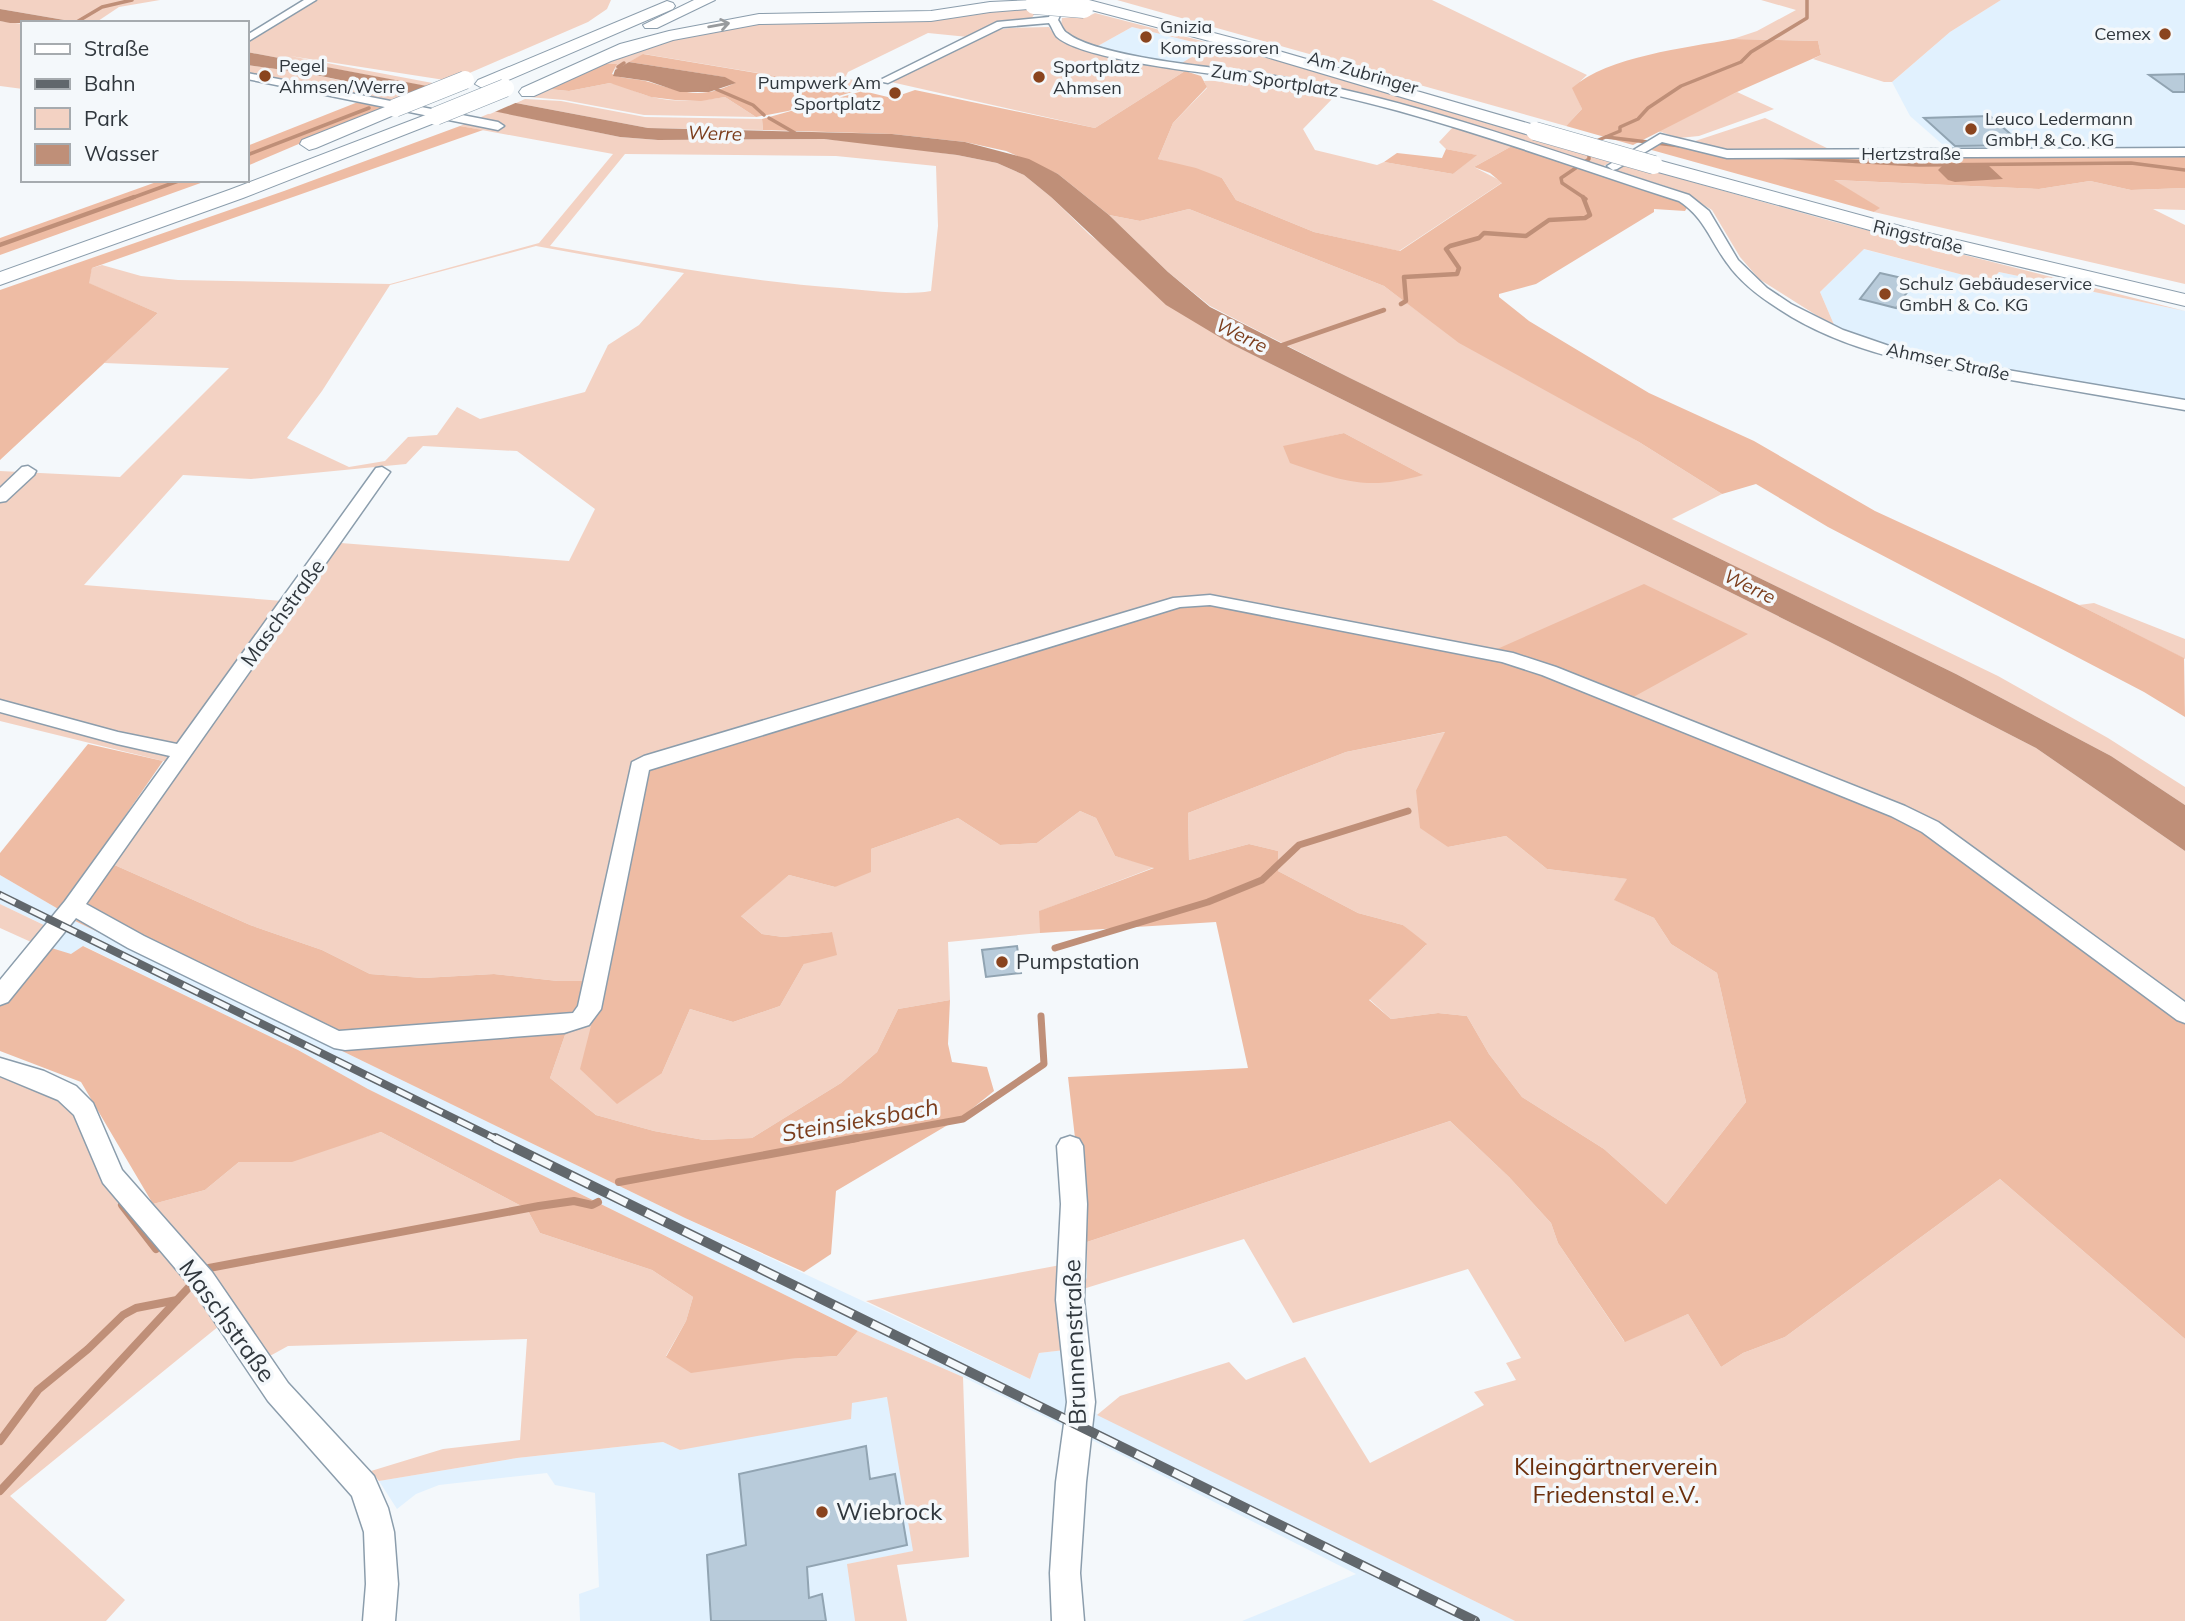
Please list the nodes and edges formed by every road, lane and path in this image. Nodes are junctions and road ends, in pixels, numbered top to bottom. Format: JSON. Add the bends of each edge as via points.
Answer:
{"nodes":[{"id":1,"x":311,"y":0,"type":"edge"},
{"id":2,"x":656,"y":0,"type":"edge"},
{"id":3,"x":681,"y":0,"type":"edge"},
{"id":4,"x":707,"y":0,"type":"edge"},
{"id":5,"x":729,"y":0,"type":"edge"},
{"id":6,"x":972,"y":0,"type":"edge"},
{"id":7,"x":1110,"y":0,"type":"edge"},
{"id":8,"x":786,"y":1,"type":"edge"},
{"id":9,"x":1081,"y":3,"type":"edge"},
{"id":10,"x":616,"y":9,"type":"dead end"},
{"id":11,"x":1137,"y":14,"type":"junction"},
{"id":12,"x":1053,"y":20,"type":"junction"},
{"id":13,"x":573,"y":36,"type":"junction"},
{"id":14,"x":248,"y":38,"type":"edge"},
{"id":15,"x":607,"y":57,"type":"junction"},
{"id":16,"x":248,"y":76,"type":"edge"},
{"id":17,"x":884,"y":81,"type":"dead end"},
{"id":18,"x":1369,"y":97,"type":"joint"},
{"id":19,"x":498,"y":127,"type":"dead end"},
{"id":20,"x":2185,"y":152,"type":"edge"},
{"id":21,"x":1658,"y":162,"type":"junction"},
{"id":22,"x":1601,"y":170,"type":"junction"},
{"id":23,"x":255,"y":173,"type":"edge"},
{"id":24,"x":229,"y":182,"type":"edge"},
{"id":25,"x":90,"y":247,"type":"junction"},
{"id":26,"x":0,"y":265,"type":"edge"},
{"id":27,"x":0,"y":279,"type":"edge"},
{"id":28,"x":2185,"y":292,"type":"edge"},
{"id":29,"x":2185,"y":300,"type":"edge"},
{"id":30,"x":2185,"y":405,"type":"edge"},
{"id":31,"x":28,"y":471,"type":"dead end"},
{"id":32,"x":382,"y":472,"type":"dead end"},
{"id":33,"x":0,"y":497,"type":"edge"},
{"id":34,"x":0,"y":706,"type":"edge"},
{"id":35,"x":183,"y":752,"type":"junction"},
{"id":36,"x":72,"y":906,"type":"junction"},
{"id":37,"x":0,"y":996,"type":"edge"},
{"id":38,"x":2185,"y":1014,"type":"edge"},
{"id":39,"x":0,"y":1068,"type":"edge"},
{"id":40,"x":1070,"y":1146,"type":"dead end"},
{"id":41,"x":379,"y":1621,"type":"edge"},
{"id":42,"x":1068,"y":1621,"type":"edge"}],
"edges":[{"from":1,"to":14,"type":"street"},
{"from":2,"to":13,"type":"highway"},
{"from":3,"to":23,"type":"highway","via":[[484,84]]},
{"from":4,"to":25,"type":"highway","bridge":true,"via":[[436,116]]},
{"from":5,"to":15,"type":"highway"},
{"from":6,"to":8,"type":"highway","via":[[916,11],[824,10]]},
{"from":7,"to":11,"type":"highway"},
{"from":9,"to":11,"type":"highway"},
{"from":9,"to":12,"type":"street","via":[[1057,10]]},
{"from":15,"to":9,"type":"highway","one_way":true,"bridge":true,"via":[[668,36],[759,19],[931,16]]},
{"from":10,"to":13,"type":"highway"},
{"from":11,"to":21,"type":"highway","name":"Am Zubringer","bridge":true},
{"from":12,"to":17,"type":"street","via":[[994,27]]},
{"from":12,"to":18,"type":"street","name":"Zum Sportplatz","via":[[1061,35],[1090,48]]},
{"from":13,"to":23,"type":"highway","bridge":true,"via":[[301,148]]},
{"from":15,"to":25,"type":"highway","via":[[460,121],[248,199]]},
{"from":16,"to":19,"type":"street"},
{"from":18,"to":22,"type":"street","name":"Ahmser Straße"},
{"from":20,"to":22,"type":"street","name":"Hertzstraße","via":[[1727,154],[1680,141],[1653,142]]},
{"from":21,"to":28,"type":"highway","name":"Ringstraße"},
{"from":21,"to":29,"type":"highway","name":"Ringstraße","via":[[1919,237]]},
{"from":22,"to":30,"type":"street","name":"Ahmser Straße","via":[[1684,198],[1703,210],[1740,271],[1778,301],[1825,327],[1911,358]]},
{"from":24,"to":26,"type":"highway"},
{"from":25,"to":27,"type":"highway"},
{"from":31,"to":33,"type":"street"},
{"from":32,"to":35,"type":"street","name":"Maschstraße"},
{"from":34,"to":35,"type":"street"},
{"from":35,"to":36,"type":"street","name":"Maschstraße"},
{"from":36,"to":37,"type":"street","name":"Maschstraße"},
{"from":36,"to":38,"type":"street","via":[[334,1040],[564,1024],[581,1019],[589,1009],[639,767],[1179,601],[1210,600],[1506,657],[1898,811],[1961,847]]},
{"from":39,"to":41,"type":"street","name":"Maschstraße","via":[[66,1093],[84,1111],[112,1176],[202,1280],[278,1392],[363,1486],[379,1532]]},
{"from":40,"to":42,"type":"street","name":"Brunnenstraße","via":[[1074,1205],[1070,1300],[1081,1402],[1065,1573]]}]}
